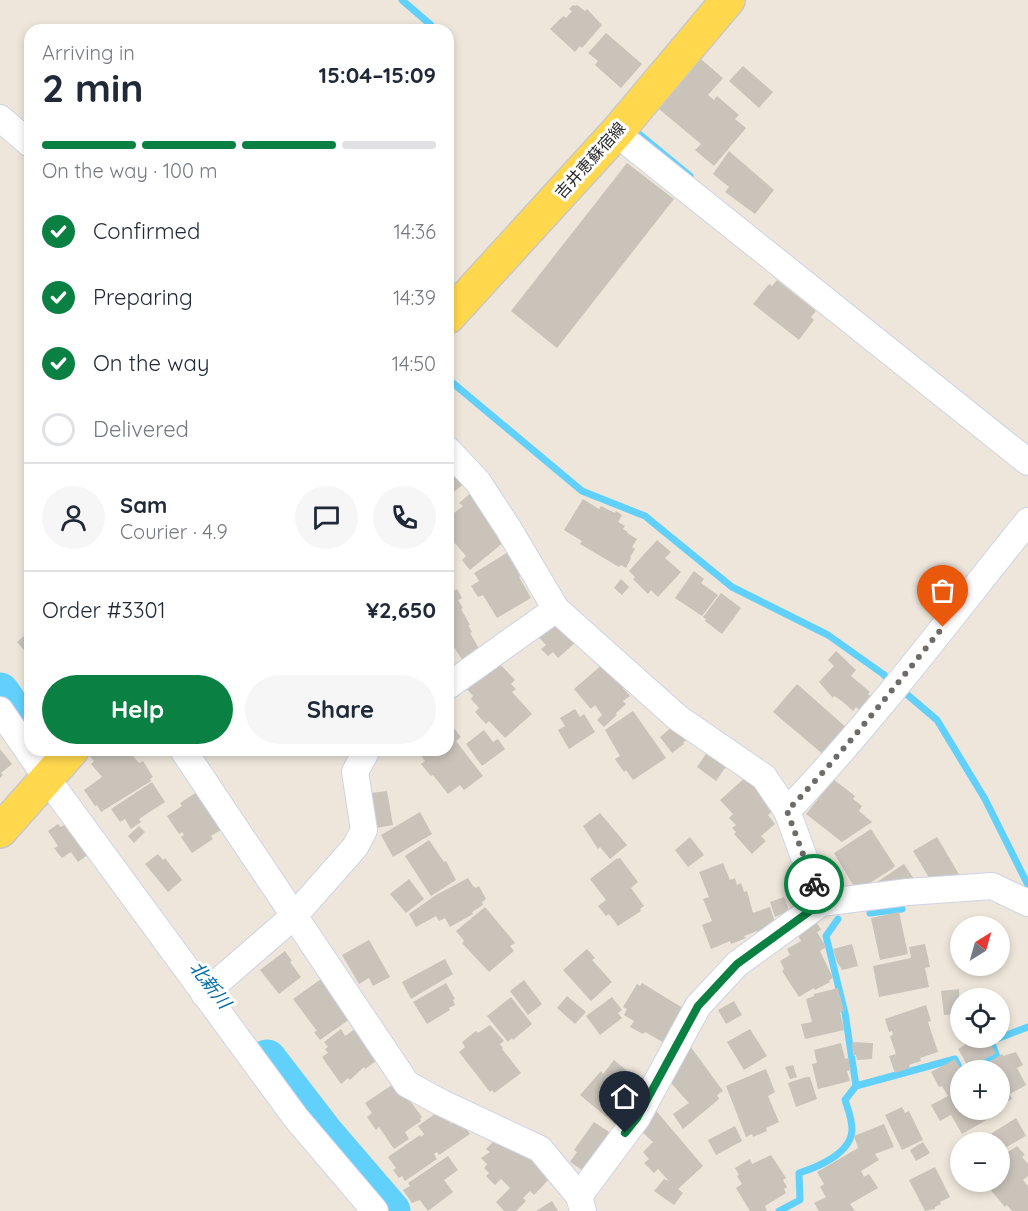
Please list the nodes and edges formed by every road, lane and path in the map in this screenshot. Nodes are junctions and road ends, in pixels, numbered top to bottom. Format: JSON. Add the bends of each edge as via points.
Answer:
{"nodes":[{"id":1,"x":728,"y":0,"type":"edge"},
{"id":2,"x":0,"y":118,"type":"edge"},
{"id":3,"x":616,"y":133,"type":"junction"},
{"id":4,"x":24,"y":139,"type":"edge"},
{"id":5,"x":454,"y":310,"type":"edge"},
{"id":6,"x":454,"y":457,"type":"edge"},
{"id":7,"x":1028,"y":462,"type":"edge"},
{"id":8,"x":1028,"y":521,"type":"edge"},
{"id":9,"x":556,"y":609,"type":"junction"},
{"id":10,"x":454,"y":682,"type":"edge"},
{"id":11,"x":0,"y":710,"type":"edge"},
{"id":12,"x":24,"y":730,"type":"edge"},
{"id":13,"x":187,"y":756,"type":"edge"},
{"id":14,"x":364,"y":756,"type":"edge"},
{"id":15,"x":61,"y":762,"type":"edge"},
{"id":16,"x":787,"y":811,"type":"junction"},
{"id":17,"x":0,"y":831,"type":"edge"},
{"id":18,"x":1025,"y":901,"type":"edge"},
{"id":19,"x":821,"y":903,"type":"junction"},
{"id":20,"x":295,"y":915,"type":"junction"},
{"id":21,"x":213,"y":986,"type":"junction"},
{"id":22,"x":581,"y":1203,"type":"edge"},
{"id":23,"x":375,"y":1211,"type":"edge"}],
"edges":[{"from":1,"to":3,"type":"main road","name":"吉井恵蘇宿線"},
{"from":2,"to":4,"type":"street"},
{"from":3,"to":5,"type":"main road","name":"吉井恵蘇宿線"},
{"from":3,"to":7,"type":"street"},
{"from":6,"to":9,"type":"street","via":[[502,519]]},
{"from":8,"to":16,"type":"street","via":[[895,687]]},
{"from":9,"to":10,"type":"street"},
{"from":9,"to":16,"type":"street","via":[[678,718],[764,777]]},
{"from":11,"to":12,"type":"street"},
{"from":13,"to":20,"type":"street"},
{"from":14,"to":20,"type":"street","via":[[355,772],[364,830],[356,847]]},
{"from":15,"to":17,"type":"main road"},
{"from":15,"to":21,"type":"street"},
{"from":16,"to":19,"type":"street"},
{"from":18,"to":19,"type":"street","via":[[992,886]]},
{"from":19,"to":22,"type":"street","via":[[737,964],[698,1006],[637,1118]]},
{"from":20,"to":21,"type":"street"},
{"from":20,"to":22,"type":"street","via":[[407,1084],[540,1149]]},
{"from":21,"to":23,"type":"street","via":[[296,1118]]}]}
